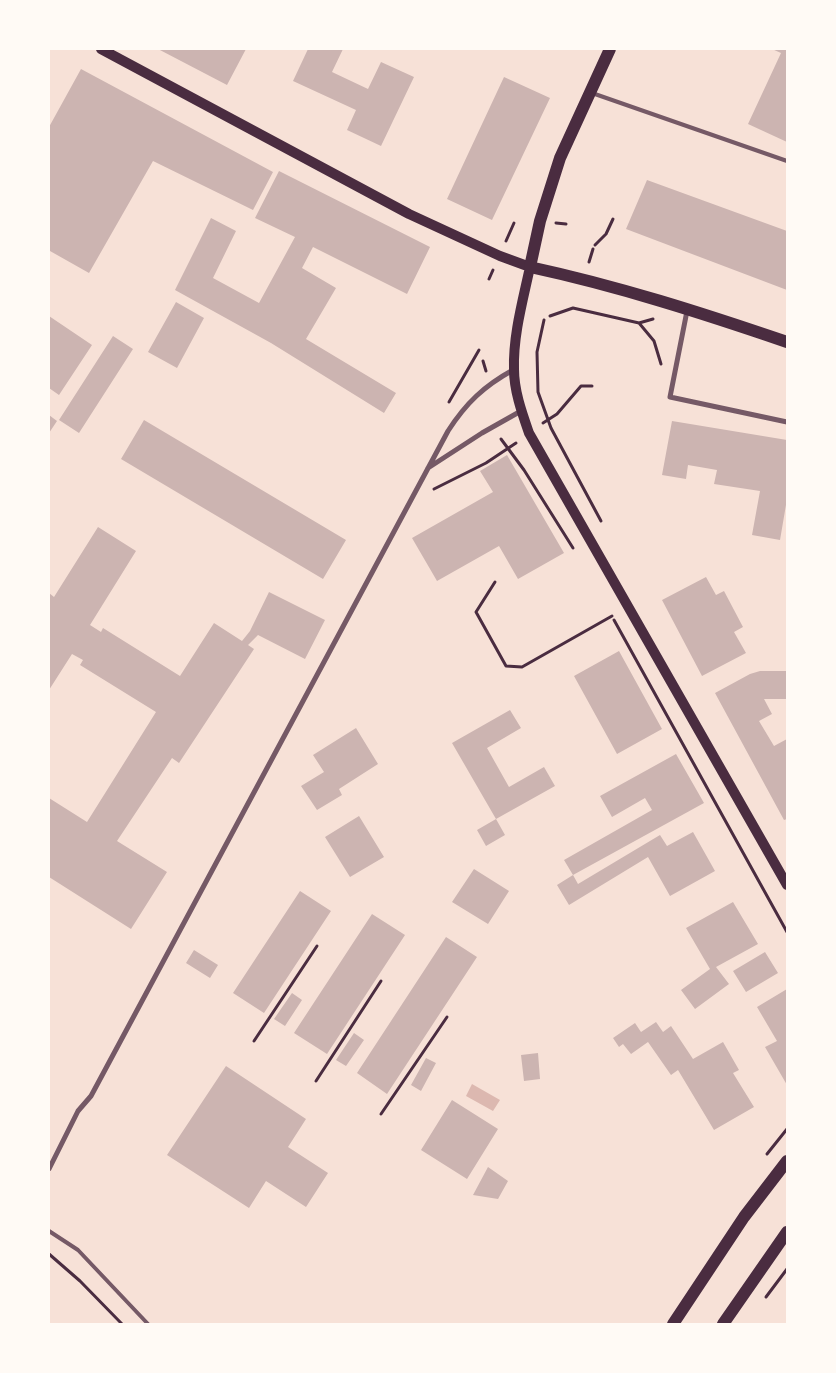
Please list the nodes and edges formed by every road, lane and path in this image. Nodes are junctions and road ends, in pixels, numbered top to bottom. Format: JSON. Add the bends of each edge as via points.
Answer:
{"nodes":[{"id":1,"x":101,"y":49,"type":"edge"},
{"id":2,"x":610,"y":49,"type":"edge"},
{"id":3,"x":590,"y":92,"type":"junction"},
{"id":4,"x":787,"y":161,"type":"edge"},
{"id":5,"x":613,"y":219,"type":"dead end"},
{"id":6,"x":595,"y":245,"type":"dead end"},
{"id":7,"x":530,"y":267,"type":"junction"},
{"id":8,"x":688,"y":308,"type":"junction"},
{"id":9,"x":550,"y":316,"type":"dead end"},
{"id":10,"x":544,"y":320,"type":"dead end"},
{"id":11,"x":787,"y":342,"type":"edge"},
{"id":12,"x":662,"y":366,"type":"dead end"},
{"id":13,"x":514,"y":370,"type":"junction"},
{"id":14,"x":462,"y":380,"type":"dead end"},
{"id":15,"x":592,"y":386,"type":"dead end"},
{"id":16,"x":474,"y":398,"type":"junction"},
{"id":17,"x":522,"y":412,"type":"junction"},
{"id":18,"x":547,"y":420,"type":"junction"},
{"id":19,"x":787,"y":422,"type":"edge"},
{"id":20,"x":492,"y":428,"type":"junction"},
{"id":21,"x":529,"y":433,"type":"junction"},
{"id":22,"x":509,"y":449,"type":"junction"},
{"id":23,"x":427,"y":468,"type":"junction"},
{"id":24,"x":410,"y":500,"type":"junction"},
{"id":25,"x":590,"y":541,"type":"junction"},
{"id":26,"x":575,"y":550,"type":"dead end"},
{"id":27,"x":495,"y":582,"type":"dead end"},
{"id":28,"x":608,"y":610,"type":"dead end"},
{"id":29,"x":612,"y":616,"type":"junction"},
{"id":30,"x":787,"y":885,"type":"edge"},
{"id":31,"x":787,"y":932,"type":"edge"},
{"id":32,"x":317,"y":946,"type":"dead end"},
{"id":33,"x":381,"y":981,"type":"dead end"},
{"id":34,"x":447,"y":1017,"type":"dead end"},
{"id":35,"x":254,"y":1041,"type":"dead end"},
{"id":36,"x":316,"y":1081,"type":"dead end"},
{"id":37,"x":381,"y":1114,"type":"dead end"},
{"id":38,"x":787,"y":1160,"type":"edge"},
{"id":39,"x":49,"y":1169,"type":"edge"},
{"id":40,"x":49,"y":1231,"type":"edge"},
{"id":41,"x":787,"y":1232,"type":"edge"},
{"id":42,"x":49,"y":1254,"type":"edge"},
{"id":43,"x":122,"y":1324,"type":"edge"},
{"id":44,"x":148,"y":1324,"type":"edge"},
{"id":45,"x":673,"y":1324,"type":"edge"},
{"id":46,"x":723,"y":1324,"type":"edge"}],
"edges":[{"from":1,"to":7,"type":"main road","via":[[409,214]]},
{"from":2,"to":3,"type":"main road"},
{"from":3,"to":4,"type":"lane"},
{"from":3,"to":7,"type":"main road","via":[[560,158],[540,221]]},
{"from":5,"to":6,"type":"path","via":[[606,234]]},
{"from":7,"to":8,"type":"main road","via":[[583,278]]},
{"from":7,"to":13,"type":"main road","via":[[519,316]]},
{"from":8,"to":11,"type":"main road"},
{"from":8,"to":19,"type":"street","via":[[670,398]]},
{"from":9,"to":12,"type":"path","via":[[574,308],[639,323],[654,341]]},
{"from":10,"to":18,"type":"path","via":[[537,352],[538,392]]},
{"from":13,"to":16,"type":"street","via":[[490,383]]},
{"from":13,"to":17,"type":"main road"},
{"from":14,"to":16,"type":"path"},
{"from":15,"to":18,"type":"path","via":[[581,386],[557,414]]},
{"from":16,"to":23,"type":"street","via":[[459,413]]},
{"from":17,"to":20,"type":"street"},
{"from":17,"to":21,"type":"main road"},
{"from":18,"to":21,"type":"path"},
{"from":18,"to":25,"type":"path","via":[[604,526]]},
{"from":20,"to":22,"type":"path"},
{"from":20,"to":23,"type":"street"},
{"from":21,"to":22,"type":"path"},
{"from":21,"to":25,"type":"main road"},
{"from":22,"to":24,"type":"path"},
{"from":22,"to":26,"type":"path"},
{"from":23,"to":24,"type":"street"},
{"from":24,"to":39,"type":"street","via":[[289,730]]},
{"from":25,"to":30,"type":"main road"},
{"from":27,"to":29,"type":"path","via":[[476,612],[506,666],[522,666]]},
{"from":28,"to":29,"type":"path"},
{"from":29,"to":31,"type":"path"},
{"from":32,"to":35,"type":"path"},
{"from":33,"to":36,"type":"path"},
{"from":34,"to":37,"type":"path"},
{"from":38,"to":45,"type":"main road","via":[[744,1216]]},
{"from":40,"to":44,"type":"lane","via":[[78,1250]]},
{"from":41,"to":46,"type":"main road"},
{"from":42,"to":43,"type":"path"}]}
